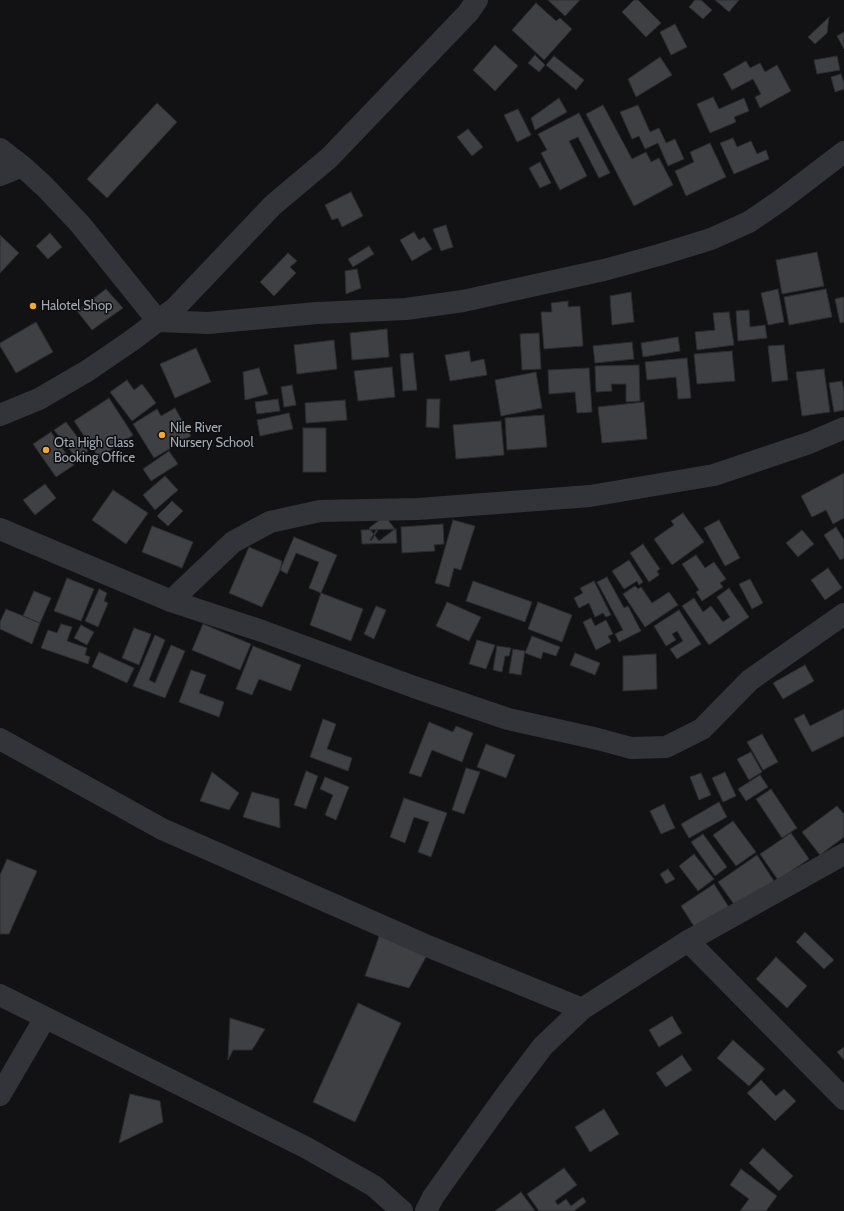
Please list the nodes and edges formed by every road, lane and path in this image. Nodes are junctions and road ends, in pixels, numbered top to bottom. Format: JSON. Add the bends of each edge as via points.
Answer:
{"nodes":[{"id":1,"x":477,"y":0,"type":"edge"},
{"id":2,"x":0,"y":149,"type":"edge"},
{"id":3,"x":844,"y":152,"type":"edge"},
{"id":4,"x":22,"y":166,"type":"junction"},
{"id":5,"x":0,"y":175,"type":"edge"},
{"id":6,"x":158,"y":321,"type":"junction"},
{"id":7,"x":0,"y":415,"type":"edge"},
{"id":8,"x":844,"y":428,"type":"edge"},
{"id":9,"x":0,"y":529,"type":"edge"},
{"id":10,"x":171,"y":601,"type":"junction"},
{"id":11,"x":844,"y":614,"type":"edge"},
{"id":12,"x":0,"y":739,"type":"edge"},
{"id":13,"x":844,"y":854,"type":"edge"},
{"id":14,"x":688,"y":941,"type":"junction"},
{"id":15,"x":0,"y":995,"type":"edge"},
{"id":16,"x":582,"y":1009,"type":"junction"},
{"id":17,"x":45,"y":1018,"type":"junction"},
{"id":18,"x":0,"y":1095,"type":"edge"},
{"id":19,"x":844,"y":1099,"type":"edge"},
{"id":20,"x":402,"y":1211,"type":"edge"},
{"id":21,"x":426,"y":1211,"type":"edge"}],
"edges":[{"from":1,"to":6,"type":"street","via":[[468,13],[328,158],[273,205],[175,308]]},
{"from":2,"to":4,"type":"street"},
{"from":3,"to":6,"type":"street","via":[[749,222],[711,239],[604,270],[463,301],[406,309],[325,312],[208,323]]},
{"from":4,"to":5,"type":"street"},
{"from":4,"to":6,"type":"street","via":[[80,224]]},
{"from":6,"to":7,"type":"street","via":[[87,371],[39,399]]},
{"from":8,"to":10,"type":"street","via":[[714,475],[590,496],[418,509],[320,512],[270,522],[233,542]]},
{"from":9,"to":10,"type":"street"},
{"from":10,"to":11,"type":"street","via":[[508,719],[631,748],[666,747],[702,729],[750,680]]},
{"from":12,"to":16,"type":"street","via":[[162,829],[430,947]]},
{"from":13,"to":14,"type":"street"},
{"from":14,"to":16,"type":"street"},
{"from":14,"to":19,"type":"street"},
{"from":15,"to":17,"type":"street"},
{"from":16,"to":21,"type":"street","via":[[543,1046],[433,1197]]},
{"from":17,"to":18,"type":"street"},
{"from":17,"to":20,"type":"street","via":[[305,1147],[374,1186]]}]}
